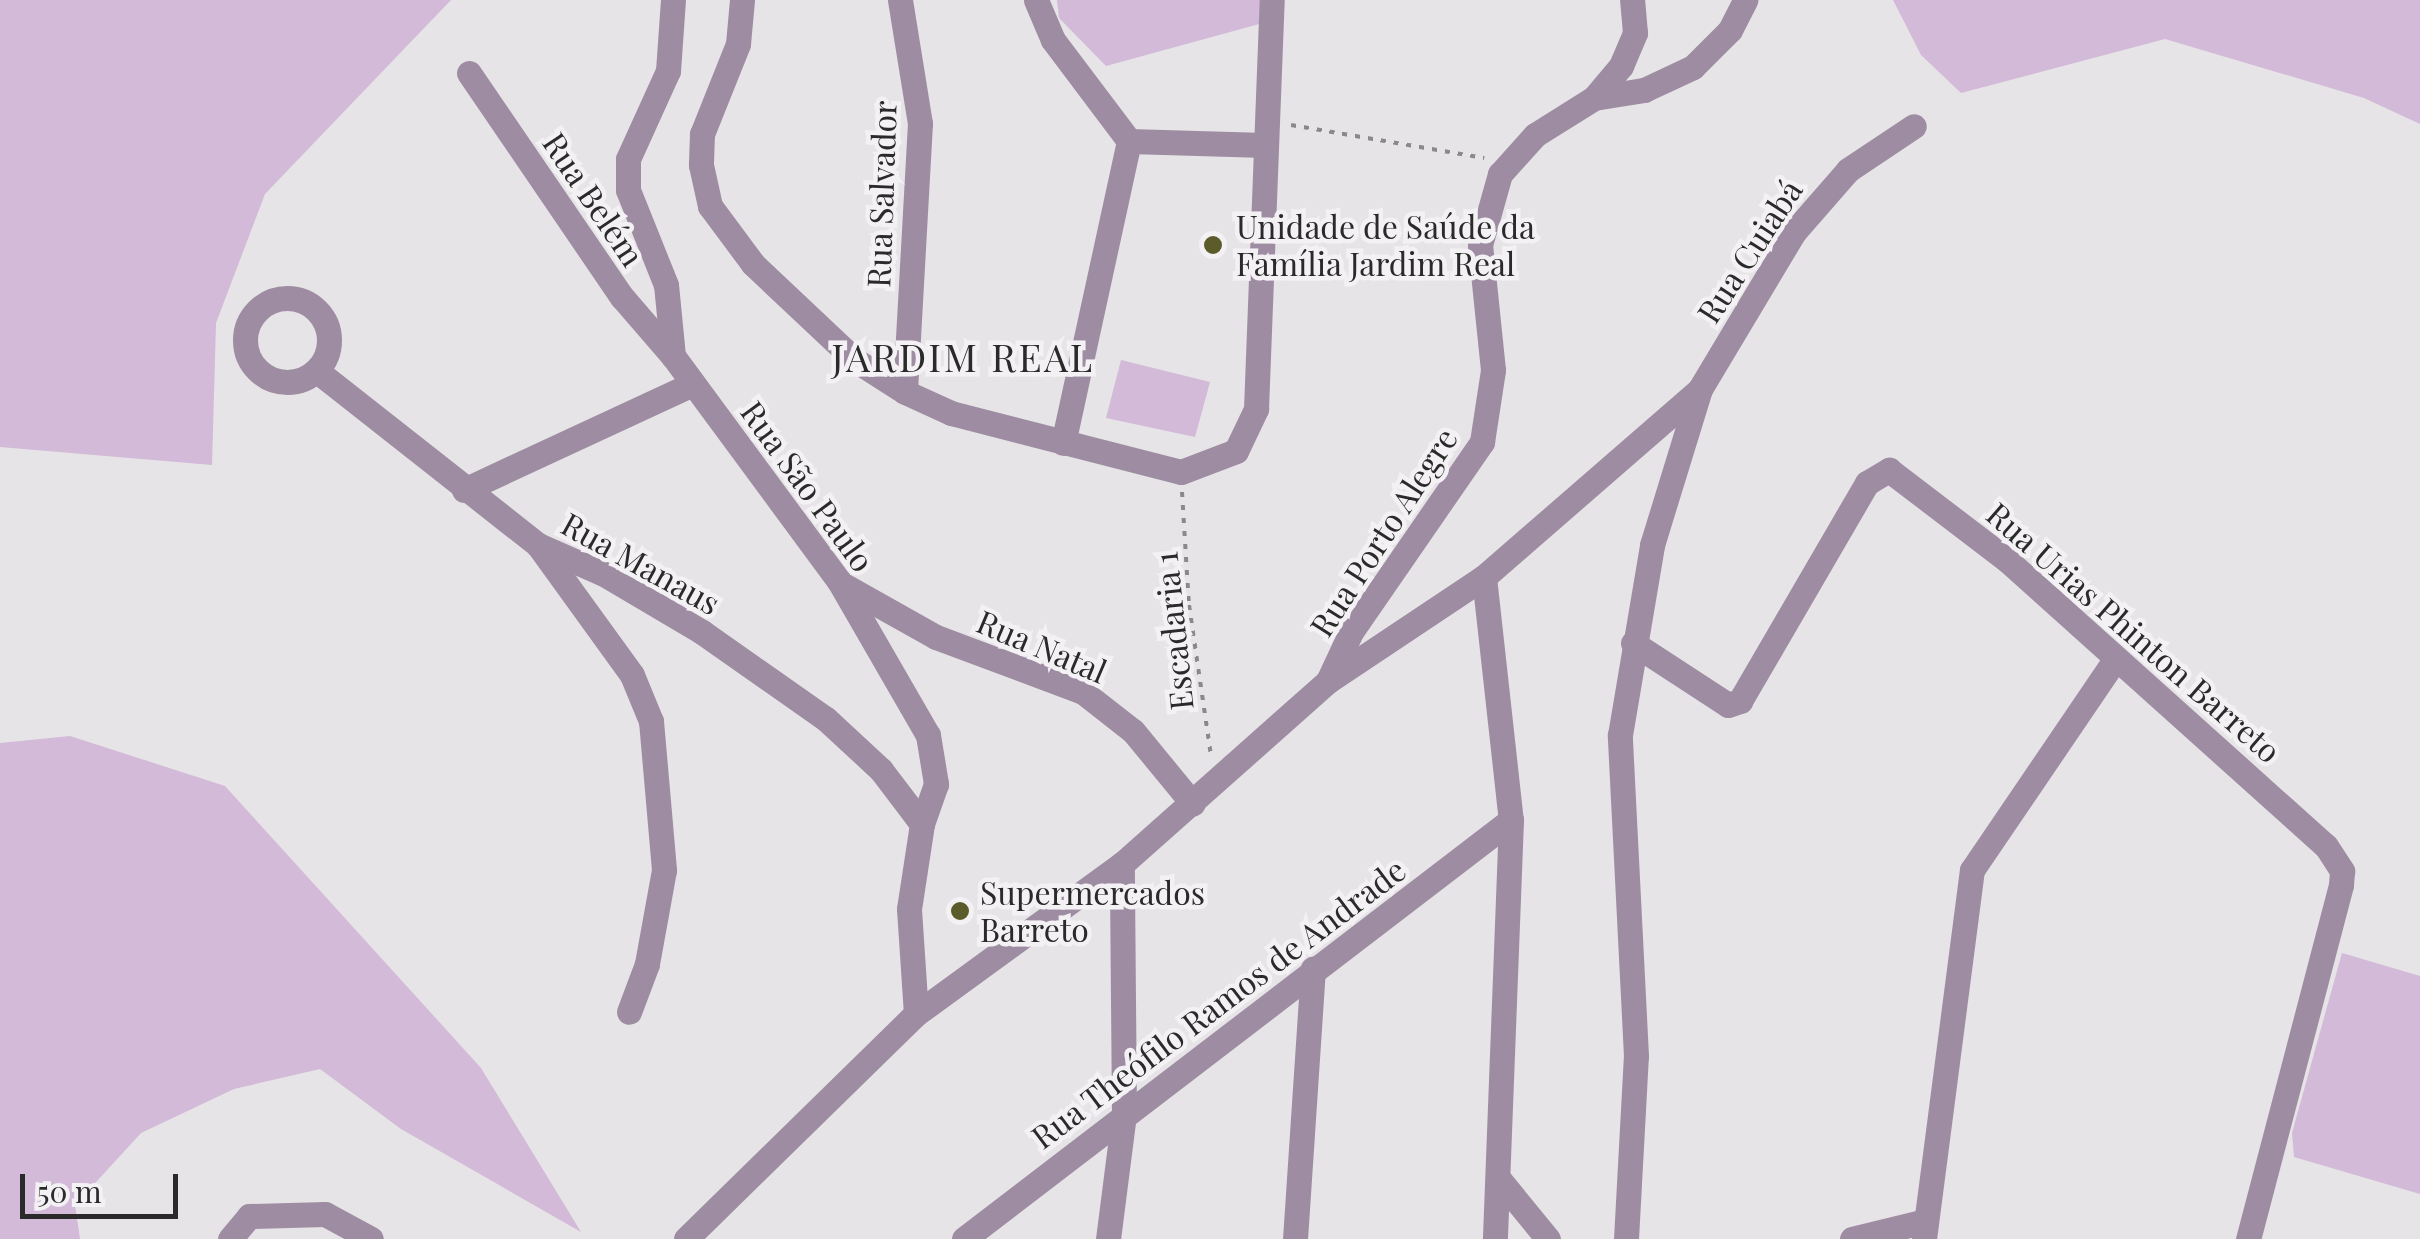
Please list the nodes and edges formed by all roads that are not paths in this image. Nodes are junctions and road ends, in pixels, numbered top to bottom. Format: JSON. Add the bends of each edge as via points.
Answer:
{"nodes":[{"id":1,"x":673,"y":0,"type":"edge"},
{"id":2,"x":742,"y":0,"type":"edge"},
{"id":3,"x":900,"y":0,"type":"edge"},
{"id":4,"x":1036,"y":0,"type":"edge"},
{"id":5,"x":1272,"y":0,"type":"edge"},
{"id":6,"x":1632,"y":0,"type":"edge"},
{"id":7,"x":1746,"y":0,"type":"edge"},
{"id":8,"x":469,"y":73,"type":"dead end"},
{"id":9,"x":1594,"y":98,"type":"junction"},
{"id":10,"x":1914,"y":126,"type":"dead end"},
{"id":11,"x":1266,"y":133,"type":"junction"},
{"id":12,"x":1129,"y":141,"type":"junction"},
{"id":13,"x":673,"y":356,"type":"junction"},
{"id":14,"x":317,"y":370,"type":"dead end"},
{"id":15,"x":692,"y":384,"type":"junction"},
{"id":16,"x":1700,"y":389,"type":"junction"},
{"id":17,"x":905,"y":392,"type":"junction"},
{"id":18,"x":1063,"y":443,"type":"junction"},
{"id":19,"x":464,"y":490,"type":"junction"},
{"id":20,"x":538,"y":545,"type":"junction"},
{"id":21,"x":1484,"y":577,"type":"junction"},
{"id":22,"x":839,"y":581,"type":"junction"},
{"id":23,"x":1633,"y":643,"type":"junction"},
{"id":24,"x":2116,"y":658,"type":"junction"},
{"id":25,"x":1328,"y":681,"type":"junction"},
{"id":26,"x":1193,"y":804,"type":"junction"},
{"id":27,"x":1511,"y":820,"type":"junction"},
{"id":28,"x":922,"y":824,"type":"junction"},
{"id":29,"x":1122,"y":864,"type":"junction"},
{"id":30,"x":1314,"y":969,"type":"junction"},
{"id":31,"x":629,"y":1012,"type":"dead end"},
{"id":32,"x":916,"y":1014,"type":"junction"},
{"id":33,"x":1124,"y":1114,"type":"junction"},
{"id":34,"x":1498,"y":1178,"type":"junction"},
{"id":35,"x":1925,"y":1230,"type":"edge"},
{"id":36,"x":700,"y":1234,"type":"edge"},
{"id":37,"x":230,"y":1239,"type":"edge"},
{"id":38,"x":371,"y":1239,"type":"edge"},
{"id":39,"x":964,"y":1239,"type":"edge"},
{"id":40,"x":1108,"y":1239,"type":"edge"},
{"id":41,"x":1295,"y":1239,"type":"edge"},
{"id":42,"x":1495,"y":1239,"type":"edge"},
{"id":43,"x":1548,"y":1239,"type":"edge"},
{"id":44,"x":1626,"y":1239,"type":"edge"},
{"id":45,"x":1852,"y":1239,"type":"edge"},
{"id":46,"x":2248,"y":1239,"type":"edge"}],
"edges":[{"from":1,"to":13,"type":"street","name":"Rua São Paulo","via":[[668,71],[628,159],[628,190],[666,285]]},
{"from":2,"to":17,"type":"street","via":[[738,44],[702,134],[710,206],[784,297],[855,360]]},
{"from":3,"to":17,"type":"street","name":"Rua Salvador","via":[[920,123]]},
{"from":4,"to":12,"type":"street","via":[[1054,40]]},
{"from":5,"to":11,"type":"street"},
{"from":6,"to":9,"type":"street","name":"Rua Porto Alegre","via":[[1630,50]]},
{"from":7,"to":9,"type":"street","via":[[1730,30],[1694,66],[1644,90]]},
{"from":8,"to":13,"type":"street","name":"Rua Belém","via":[[622,298]]},
{"from":9,"to":25,"type":"street","name":"Rua Porto Alegre","via":[[1535,135],[1493,191],[1480,245],[1493,370],[1482,442],[1352,632]]},
{"from":10,"to":16,"type":"street","name":"Rua Cuiabá","via":[[1848,170],[1812,207]]},
{"from":11,"to":12,"type":"street"},
{"from":11,"to":18,"type":"street","via":[[1256,409],[1236,451],[1181,472]]},
{"from":12,"to":18,"type":"street"},
{"from":13,"to":15,"type":"street","name":"Rua São Paulo"},
{"from":14,"to":19,"type":"street","name":"Rua Manaus"},
{"from":15,"to":19,"type":"street"},
{"from":15,"to":22,"type":"street","name":"Rua São Paulo"},
{"from":16,"to":21,"type":"street"},
{"from":16,"to":23,"type":"street","via":[[1652,546]]},
{"from":17,"to":18,"type":"street","via":[[951,414]]},
{"from":19,"to":20,"type":"street","name":"Rua Manaus"},
{"from":20,"to":28,"type":"street","name":"Rua Manaus","via":[[604,574],[702,632],[826,719],[881,770]]},
{"from":20,"to":31,"type":"street","via":[[632,675],[652,721],[664,870],[647,964]]},
{"from":21,"to":25,"type":"street"},
{"from":21,"to":27,"type":"street"},
{"from":22,"to":26,"type":"street","name":"Rua Natal","via":[[936,637],[1083,692],[1133,732]]},
{"from":22,"to":28,"type":"street","name":"Rua São Paulo","via":[[935,751],[936,784]]},
{"from":23,"to":24,"type":"street","name":"Rua Urias Phinton Barreto","via":[[1728,705],[1740,701],[1867,483],[1890,470],[2007,560]]},
{"from":23,"to":44,"type":"street","via":[[1620,735],[1636,1056]]},
{"from":24,"to":35,"type":"street","via":[[1972,870]]},
{"from":24,"to":46,"type":"street","name":"Rua Urias Phinton Barreto","via":[[2326,846],[2342,870]]},
{"from":25,"to":26,"type":"street"},
{"from":26,"to":29,"type":"street"},
{"from":27,"to":30,"type":"street","name":"Rua Theófilo Ramos de Andrade"},
{"from":27,"to":34,"type":"street"},
{"from":28,"to":32,"type":"street","name":"Rua São Paulo","via":[[909,909]]},
{"from":29,"to":32,"type":"street"},
{"from":29,"to":33,"type":"street"},
{"from":30,"to":33,"type":"street","name":"Rua Theófilo Ramos de Andrade"},
{"from":30,"to":41,"type":"street"},
{"from":32,"to":36,"type":"street"},
{"from":33,"to":39,"type":"street","name":"Rua Theófilo Ramos de Andrade"},
{"from":33,"to":40,"type":"street"},
{"from":34,"to":42,"type":"street"},
{"from":34,"to":43,"type":"street"},
{"from":35,"to":45,"type":"street"},
{"from":37,"to":38,"type":"street","via":[[249,1216],[325,1214]]}]}
